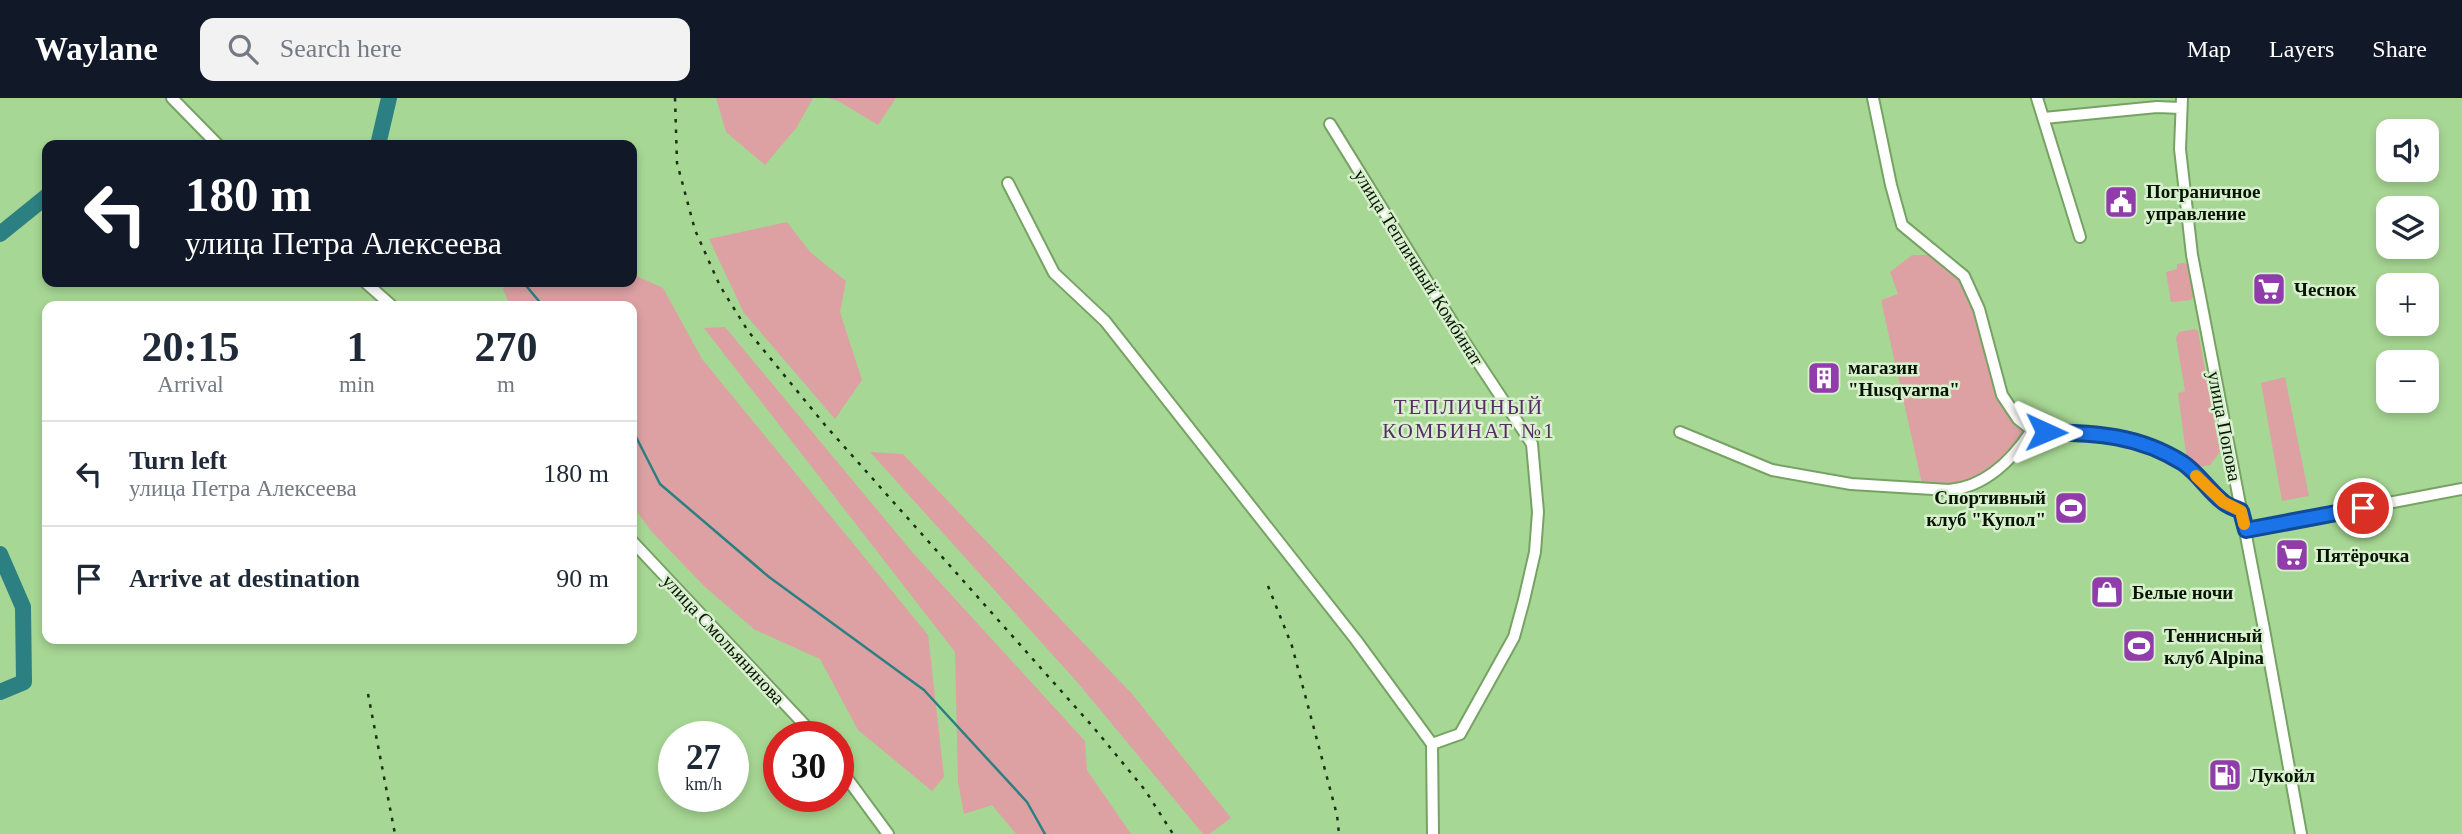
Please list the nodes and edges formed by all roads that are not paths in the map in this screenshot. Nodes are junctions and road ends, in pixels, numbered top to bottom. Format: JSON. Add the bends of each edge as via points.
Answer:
{"nodes":[{"id":1,"x":172,"y":98,"type":"edge"},
{"id":2,"x":1873,"y":98,"type":"edge"},
{"id":3,"x":2037,"y":98,"type":"edge"},
{"id":4,"x":2181,"y":103,"type":"edge"},
{"id":5,"x":2044,"y":118,"type":"junction"},
{"id":6,"x":1330,"y":124,"type":"dead end"},
{"id":7,"x":213,"y":140,"type":"edge"},
{"id":8,"x":1008,"y":183,"type":"dead end"},
{"id":9,"x":2080,"y":237,"type":"dead end"},
{"id":10,"x":371,"y":287,"type":"edge"},
{"id":11,"x":386,"y":301,"type":"edge"},
{"id":12,"x":2032,"y":430,"type":"junction"},
{"id":13,"x":1680,"y":432,"type":"dead end"},
{"id":14,"x":2462,"y":489,"type":"edge"},
{"id":15,"x":2241,"y":511,"type":"junction"},
{"id":16,"x":2246,"y":530,"type":"junction"},
{"id":17,"x":637,"y":546,"type":"edge"},
{"id":18,"x":801,"y":721,"type":"edge"},
{"id":19,"x":1432,"y":744,"type":"junction"},
{"id":20,"x":854,"y":788,"type":"edge"},
{"id":21,"x":888,"y":834,"type":"edge"},
{"id":22,"x":1433,"y":834,"type":"edge"},
{"id":23,"x":2301,"y":834,"type":"edge"}],
"edges":[{"from":1,"to":7,"type":"street"},
{"from":2,"to":12,"type":"street","via":[[1902,225],[1964,276],[1979,309],[2002,395]]},
{"from":3,"to":5,"type":"street"},
{"from":4,"to":5,"type":"street"},
{"from":4,"to":15,"type":"street","name":"улица Попова","via":[[2180,149],[2190,243]]},
{"from":5,"to":9,"type":"street"},
{"from":6,"to":19,"type":"street","name":"улица Тепличный Комбинат","via":[[1532,444],[1538,512],[1535,552],[1514,637],[1460,734]]},
{"from":8,"to":19,"type":"street","via":[[1054,273],[1105,321]]},
{"from":10,"to":11,"type":"street"},
{"from":12,"to":13,"type":"street","via":[[1994,472],[1965,488],[1949,490],[1851,484],[1772,470]]},
{"from":12,"to":15,"type":"street","via":[[2135,440],[2184,464],[2223,502]]},
{"from":14,"to":16,"type":"street"},
{"from":15,"to":16,"type":"street","name":"улица Попова"},
{"from":16,"to":23,"type":"street","name":"улица Попова"},
{"from":17,"to":18,"type":"street","name":"улица Смольянинова"},
{"from":19,"to":22,"type":"street"},
{"from":20,"to":21,"type":"street"}]}
